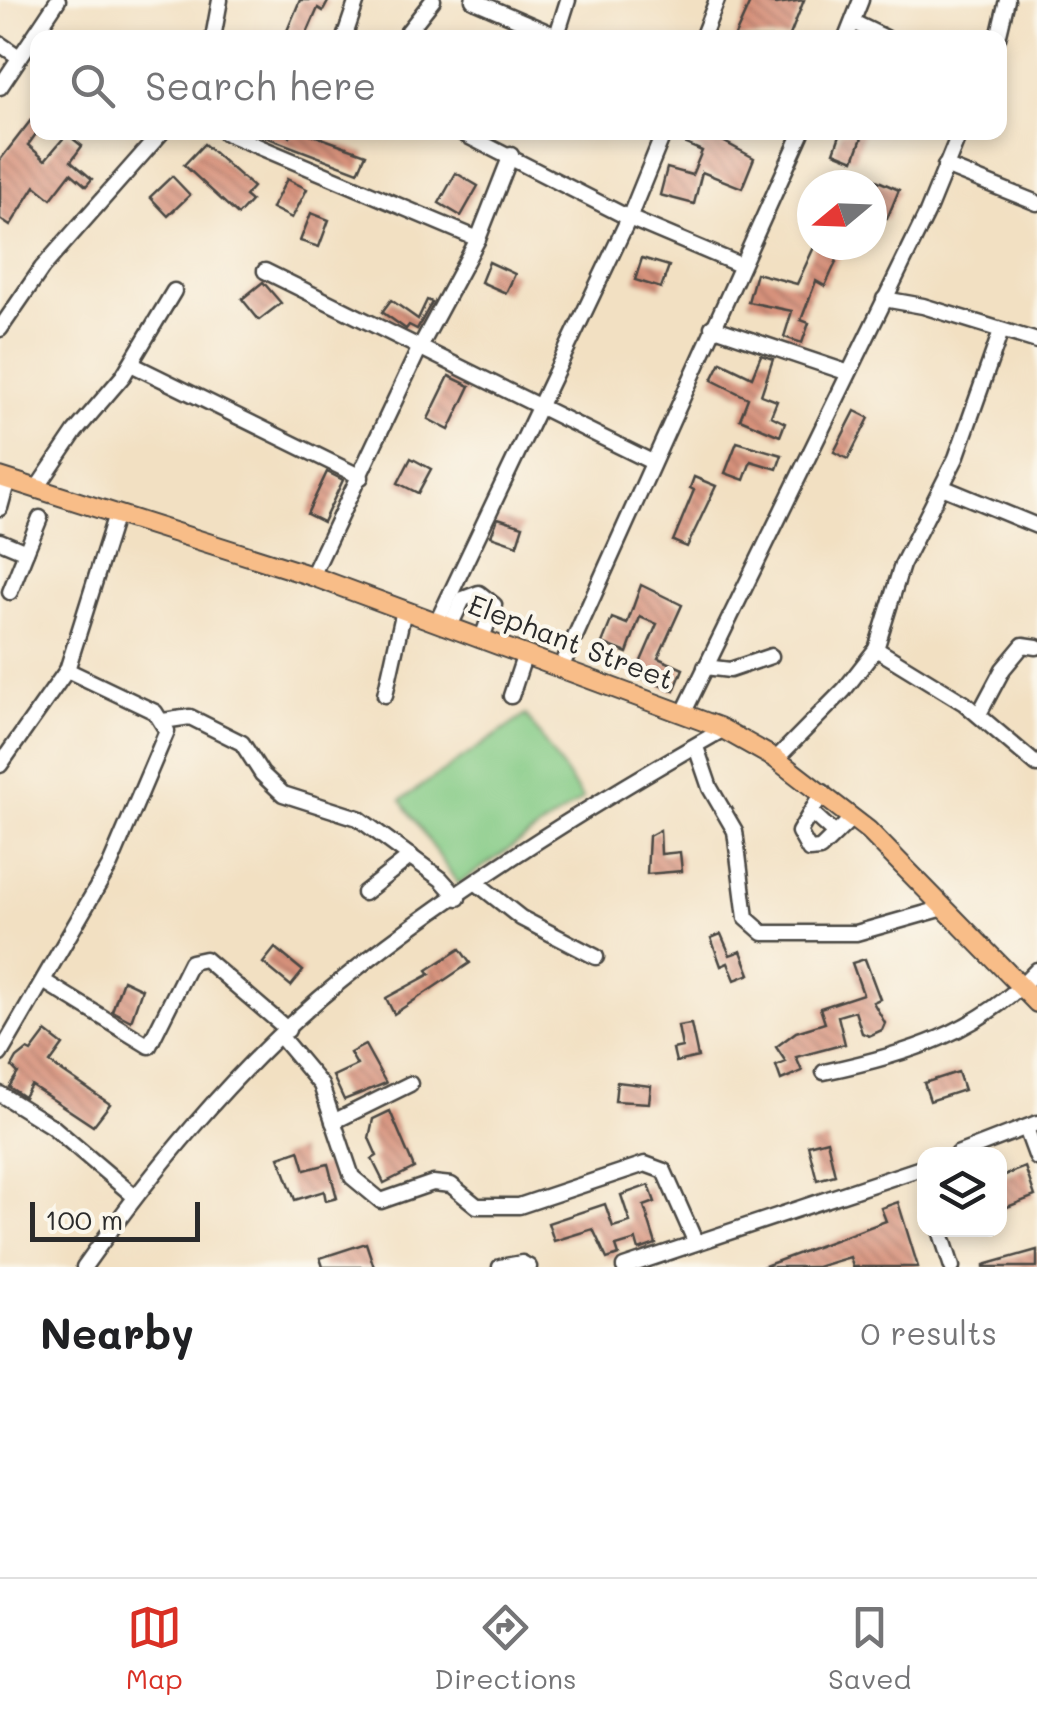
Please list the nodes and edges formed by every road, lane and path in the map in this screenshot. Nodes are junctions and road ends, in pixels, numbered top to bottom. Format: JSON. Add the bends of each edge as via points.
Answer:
{"nodes":[{"id":1,"x":58,"y":0,"type":"edge"},
{"id":2,"x":220,"y":0,"type":"edge"},
{"id":3,"x":357,"y":0,"type":"edge"},
{"id":4,"x":433,"y":0,"type":"edge"},
{"id":5,"x":473,"y":0,"type":"edge"},
{"id":6,"x":568,"y":0,"type":"edge"},
{"id":7,"x":717,"y":0,"type":"edge"},
{"id":8,"x":861,"y":0,"type":"edge"},
{"id":9,"x":1007,"y":0,"type":"edge"},
{"id":10,"x":853,"y":22,"type":"junction"},
{"id":11,"x":37,"y":30,"type":"edge"},
{"id":12,"x":214,"y":30,"type":"edge"},
{"id":13,"x":347,"y":30,"type":"edge"},
{"id":14,"x":409,"y":30,"type":"edge"},
{"id":15,"x":545,"y":30,"type":"edge"},
{"id":16,"x":560,"y":30,"type":"edge"},
{"id":17,"x":705,"y":30,"type":"edge"},
{"id":18,"x":850,"y":30,"type":"edge"},
{"id":19,"x":870,"y":30,"type":"edge"},
{"id":20,"x":1000,"y":30,"type":"edge"},
{"id":21,"x":30,"y":41,"type":"edge"},
{"id":22,"x":0,"y":44,"type":"edge"},
{"id":23,"x":19,"y":57,"type":"junction"},
{"id":24,"x":0,"y":88,"type":"edge"},
{"id":25,"x":155,"y":140,"type":"edge"},
{"id":26,"x":243,"y":140,"type":"edge"},
{"id":27,"x":477,"y":140,"type":"edge"},
{"id":28,"x":661,"y":140,"type":"edge"},
{"id":29,"x":798,"y":140,"type":"edge"},
{"id":30,"x":956,"y":140,"type":"edge"},
{"id":31,"x":512,"y":156,"type":"junction"},
{"id":32,"x":945,"y":166,"type":"junction"},
{"id":33,"x":1037,"y":202,"type":"edge"},
{"id":34,"x":629,"y":218,"type":"junction"},
{"id":35,"x":478,"y":239,"type":"junction"},
{"id":36,"x":740,"y":265,"type":"junction"},
{"id":37,"x":264,"y":271,"type":"dead end"},
{"id":38,"x":174,"y":291,"type":"dead end"},
{"id":39,"x":884,"y":300,"type":"junction"},
{"id":40,"x":712,"y":327,"type":"junction"},
{"id":41,"x":0,"y":329,"type":"edge"},
{"id":42,"x":1000,"y":331,"type":"junction"},
{"id":43,"x":1037,"y":341,"type":"edge"},
{"id":44,"x":420,"y":347,"type":"junction"},
{"id":45,"x":131,"y":364,"type":"junction"},
{"id":46,"x":846,"y":372,"type":"junction"},
{"id":47,"x":536,"y":406,"type":"junction"},
{"id":48,"x":652,"y":462,"type":"junction"},
{"id":49,"x":361,"y":477,"type":"junction"},
{"id":50,"x":4,"y":478,"type":"edge"},
{"id":51,"x":942,"y":487,"type":"junction"},
{"id":52,"x":38,"y":488,"type":"junction"},
{"id":53,"x":0,"y":508,"type":"edge"},
{"id":54,"x":116,"y":514,"type":"junction"},
{"id":55,"x":40,"y":518,"type":"dead end"},
{"id":56,"x":1037,"y":526,"type":"edge"},
{"id":57,"x":0,"y":541,"type":"edge"},
{"id":58,"x":26,"y":552,"type":"junction"},
{"id":59,"x":312,"y":576,"type":"junction"},
{"id":60,"x":10,"y":592,"type":"dead end"},
{"id":61,"x":404,"y":610,"type":"junction"},
{"id":62,"x":443,"y":624,"type":"junction"},
{"id":63,"x":482,"y":638,"type":"junction"},
{"id":64,"x":1037,"y":647,"type":"edge"},
{"id":65,"x":876,"y":649,"type":"junction"},
{"id":66,"x":525,"y":654,"type":"junction"},
{"id":67,"x":771,"y":656,"type":"dead end"},
{"id":68,"x":705,"y":667,"type":"junction"},
{"id":69,"x":561,"y":668,"type":"junction"},
{"id":70,"x":66,"y":670,"type":"junction"},
{"id":71,"x":385,"y":695,"type":"dead end"},
{"id":72,"x":511,"y":696,"type":"dead end"},
{"id":73,"x":683,"y":714,"type":"junction"},
{"id":74,"x":979,"y":714,"type":"junction"},
{"id":75,"x":163,"y":721,"type":"junction"},
{"id":76,"x":724,"y":729,"type":"junction"},
{"id":77,"x":696,"y":746,"type":"junction"},
{"id":78,"x":776,"y":758,"type":"junction"},
{"id":79,"x":0,"y":765,"type":"edge"},
{"id":80,"x":1037,"y":766,"type":"edge"},
{"id":81,"x":823,"y":792,"type":"junction"},
{"id":82,"x":811,"y":812,"type":"junction"},
{"id":83,"x":852,"y":818,"type":"junction"},
{"id":84,"x":836,"y":834,"type":"junction"},
{"id":85,"x":411,"y":856,"type":"junction"},
{"id":86,"x":478,"y":884,"type":"junction"},
{"id":87,"x":364,"y":893,"type":"dead end"},
{"id":88,"x":458,"y":898,"type":"junction"},
{"id":89,"x":944,"y":908,"type":"junction"},
{"id":90,"x":596,"y":957,"type":"dead end"},
{"id":91,"x":1037,"y":970,"type":"edge"},
{"id":92,"x":46,"y":982,"type":"junction"},
{"id":93,"x":1022,"y":986,"type":"junction"},
{"id":94,"x":1037,"y":1003,"type":"edge"},
{"id":95,"x":284,"y":1033,"type":"junction"},
{"id":96,"x":0,"y":1054,"type":"edge"},
{"id":97,"x":824,"y":1072,"type":"dead end"},
{"id":98,"x":410,"y":1084,"type":"dead end"},
{"id":99,"x":0,"y":1094,"type":"edge"},
{"id":100,"x":332,"y":1122,"type":"junction"},
{"id":101,"x":1031,"y":1126,"type":"edge"},
{"id":102,"x":976,"y":1147,"type":"edge"},
{"id":103,"x":1037,"y":1158,"type":"edge"},
{"id":104,"x":917,"y":1175,"type":"edge"},
{"id":105,"x":134,"y":1196,"type":"junction"},
{"id":106,"x":942,"y":1237,"type":"edge"},
{"id":107,"x":696,"y":1241,"type":"junction"},
{"id":108,"x":84,"y":1267,"type":"edge"},
{"id":109,"x":500,"y":1267,"type":"edge"},
{"id":110,"x":528,"y":1267,"type":"edge"},
{"id":111,"x":624,"y":1267,"type":"edge"},
{"id":112,"x":952,"y":1267,"type":"edge"}],
"edges":[{"from":1,"to":11,"type":"street"},
{"from":2,"to":12,"type":"street"},
{"from":3,"to":13,"type":"street"},
{"from":4,"to":14,"type":"street"},
{"from":5,"to":15,"type":"street"},
{"from":6,"to":16,"type":"street"},
{"from":7,"to":17,"type":"street"},
{"from":8,"to":10,"type":"street"},
{"from":9,"to":20,"type":"street"},
{"from":10,"to":18,"type":"street"},
{"from":10,"to":19,"type":"street"},
{"from":21,"to":23,"type":"street"},
{"from":22,"to":23,"type":"street"},
{"from":23,"to":24,"type":"street"},
{"from":25,"to":41,"type":"street","via":[[52,255]]},
{"from":26,"to":35,"type":"street"},
{"from":27,"to":31,"type":"street"},
{"from":28,"to":34,"type":"street"},
{"from":29,"to":36,"type":"street"},
{"from":30,"to":32,"type":"street"},
{"from":31,"to":34,"type":"street"},
{"from":31,"to":35,"type":"street"},
{"from":32,"to":33,"type":"street"},
{"from":32,"to":39,"type":"street"},
{"from":34,"to":36,"type":"street"},
{"from":34,"to":47,"type":"street"},
{"from":35,"to":44,"type":"street"},
{"from":36,"to":40,"type":"street"},
{"from":37,"to":44,"type":"street"},
{"from":38,"to":45,"type":"street"},
{"from":39,"to":42,"type":"street"},
{"from":39,"to":46,"type":"street"},
{"from":40,"to":46,"type":"street"},
{"from":40,"to":48,"type":"street"},
{"from":42,"to":43,"type":"street"},
{"from":42,"to":51,"type":"street"},
{"from":44,"to":47,"type":"street"},
{"from":44,"to":49,"type":"street"},
{"from":45,"to":49,"type":"street"},
{"from":45,"to":52,"type":"street"},
{"from":46,"to":68,"type":"street"},
{"from":47,"to":48,"type":"street"},
{"from":47,"to":62,"type":"street"},
{"from":48,"to":69,"type":"street"},
{"from":49,"to":59,"type":"street"},
{"from":50,"to":52,"type":"main road","name":"Elephant Street"},
{"from":50,"to":53,"type":"street"},
{"from":51,"to":56,"type":"street"},
{"from":51,"to":65,"type":"street","via":[[902,565]]},
{"from":52,"to":54,"type":"main road","name":"Elephant Street"},
{"from":54,"to":59,"type":"main road","name":"Elephant Street"},
{"from":54,"to":70,"type":"street"},
{"from":55,"to":58,"type":"street"},
{"from":57,"to":58,"type":"street"},
{"from":58,"to":60,"type":"street"},
{"from":59,"to":61,"type":"main road","name":"Elephant Street"},
{"from":61,"to":62,"type":"main road","name":"Elephant Street"},
{"from":61,"to":71,"type":"street"},
{"from":62,"to":63,"type":"main road","name":"Elephant Street"},
{"from":62,"to":63,"type":"street","via":[[462,599],[479,593],[494,606]]},
{"from":63,"to":66,"type":"main road","name":"Elephant Street"},
{"from":64,"to":74,"type":"street","via":[[1024,645],[1003,668]]},
{"from":65,"to":74,"type":"street"},
{"from":65,"to":78,"type":"street"},
{"from":66,"to":69,"type":"main road","name":"Elephant Street"},
{"from":66,"to":72,"type":"street"},
{"from":67,"to":68,"type":"street","via":[[730,670]]},
{"from":68,"to":73,"type":"street"},
{"from":69,"to":73,"type":"main road","name":"Elephant Street"},
{"from":70,"to":75,"type":"street"},
{"from":70,"to":79,"type":"street"},
{"from":73,"to":76,"type":"main road","name":"Elephant Street"},
{"from":74,"to":80,"type":"street"},
{"from":75,"to":85,"type":"street","via":[[210,724],[242,743],[283,794],[358,818]]},
{"from":75,"to":92,"type":"street","via":[[167,732],[110,864]]},
{"from":76,"to":77,"type":"street"},
{"from":76,"to":78,"type":"main road","name":"Elephant Street"},
{"from":77,"to":86,"type":"street"},
{"from":77,"to":89,"type":"street","via":[[735,830],[752,928],[856,934]]},
{"from":78,"to":81,"type":"main road","name":"Elephant Street"},
{"from":81,"to":82,"type":"street"},
{"from":81,"to":83,"type":"main road","name":"Elephant Street"},
{"from":82,"to":84,"type":"street"},
{"from":82,"to":84,"type":"street","via":[[799,832],[801,843],[815,851]]},
{"from":83,"to":84,"type":"street"},
{"from":83,"to":89,"type":"main road","name":"Elephant Street"},
{"from":85,"to":87,"type":"street"},
{"from":85,"to":88,"type":"street"},
{"from":86,"to":88,"type":"street"},
{"from":86,"to":90,"type":"street","via":[[522,918]]},
{"from":88,"to":95,"type":"street"},
{"from":89,"to":93,"type":"main road","name":"Elephant Street"},
{"from":91,"to":93,"type":"street"},
{"from":92,"to":95,"type":"street","via":[[148,1046],[191,962],[205,959]]},
{"from":92,"to":96,"type":"street"},
{"from":93,"to":94,"type":"main road","name":"Elephant Street"},
{"from":93,"to":97,"type":"street","via":[[934,1044]]},
{"from":95,"to":100,"type":"street","via":[[321,1085]]},
{"from":95,"to":105,"type":"street","via":[[216,1099]]},
{"from":98,"to":100,"type":"street"},
{"from":99,"to":105,"type":"street","via":[[53,1127]]},
{"from":100,"to":107,"type":"street","via":[[352,1177],[381,1201],[433,1184],[451,1185],[477,1206],[520,1206],[645,1164],[664,1170]]},
{"from":101,"to":102,"type":"street"},
{"from":101,"to":103,"type":"street"},
{"from":104,"to":107,"type":"street"},
{"from":105,"to":108,"type":"street"},
{"from":106,"to":112,"type":"street"},
{"from":107,"to":111,"type":"street"},
{"from":109,"to":110,"type":"street"}]}
